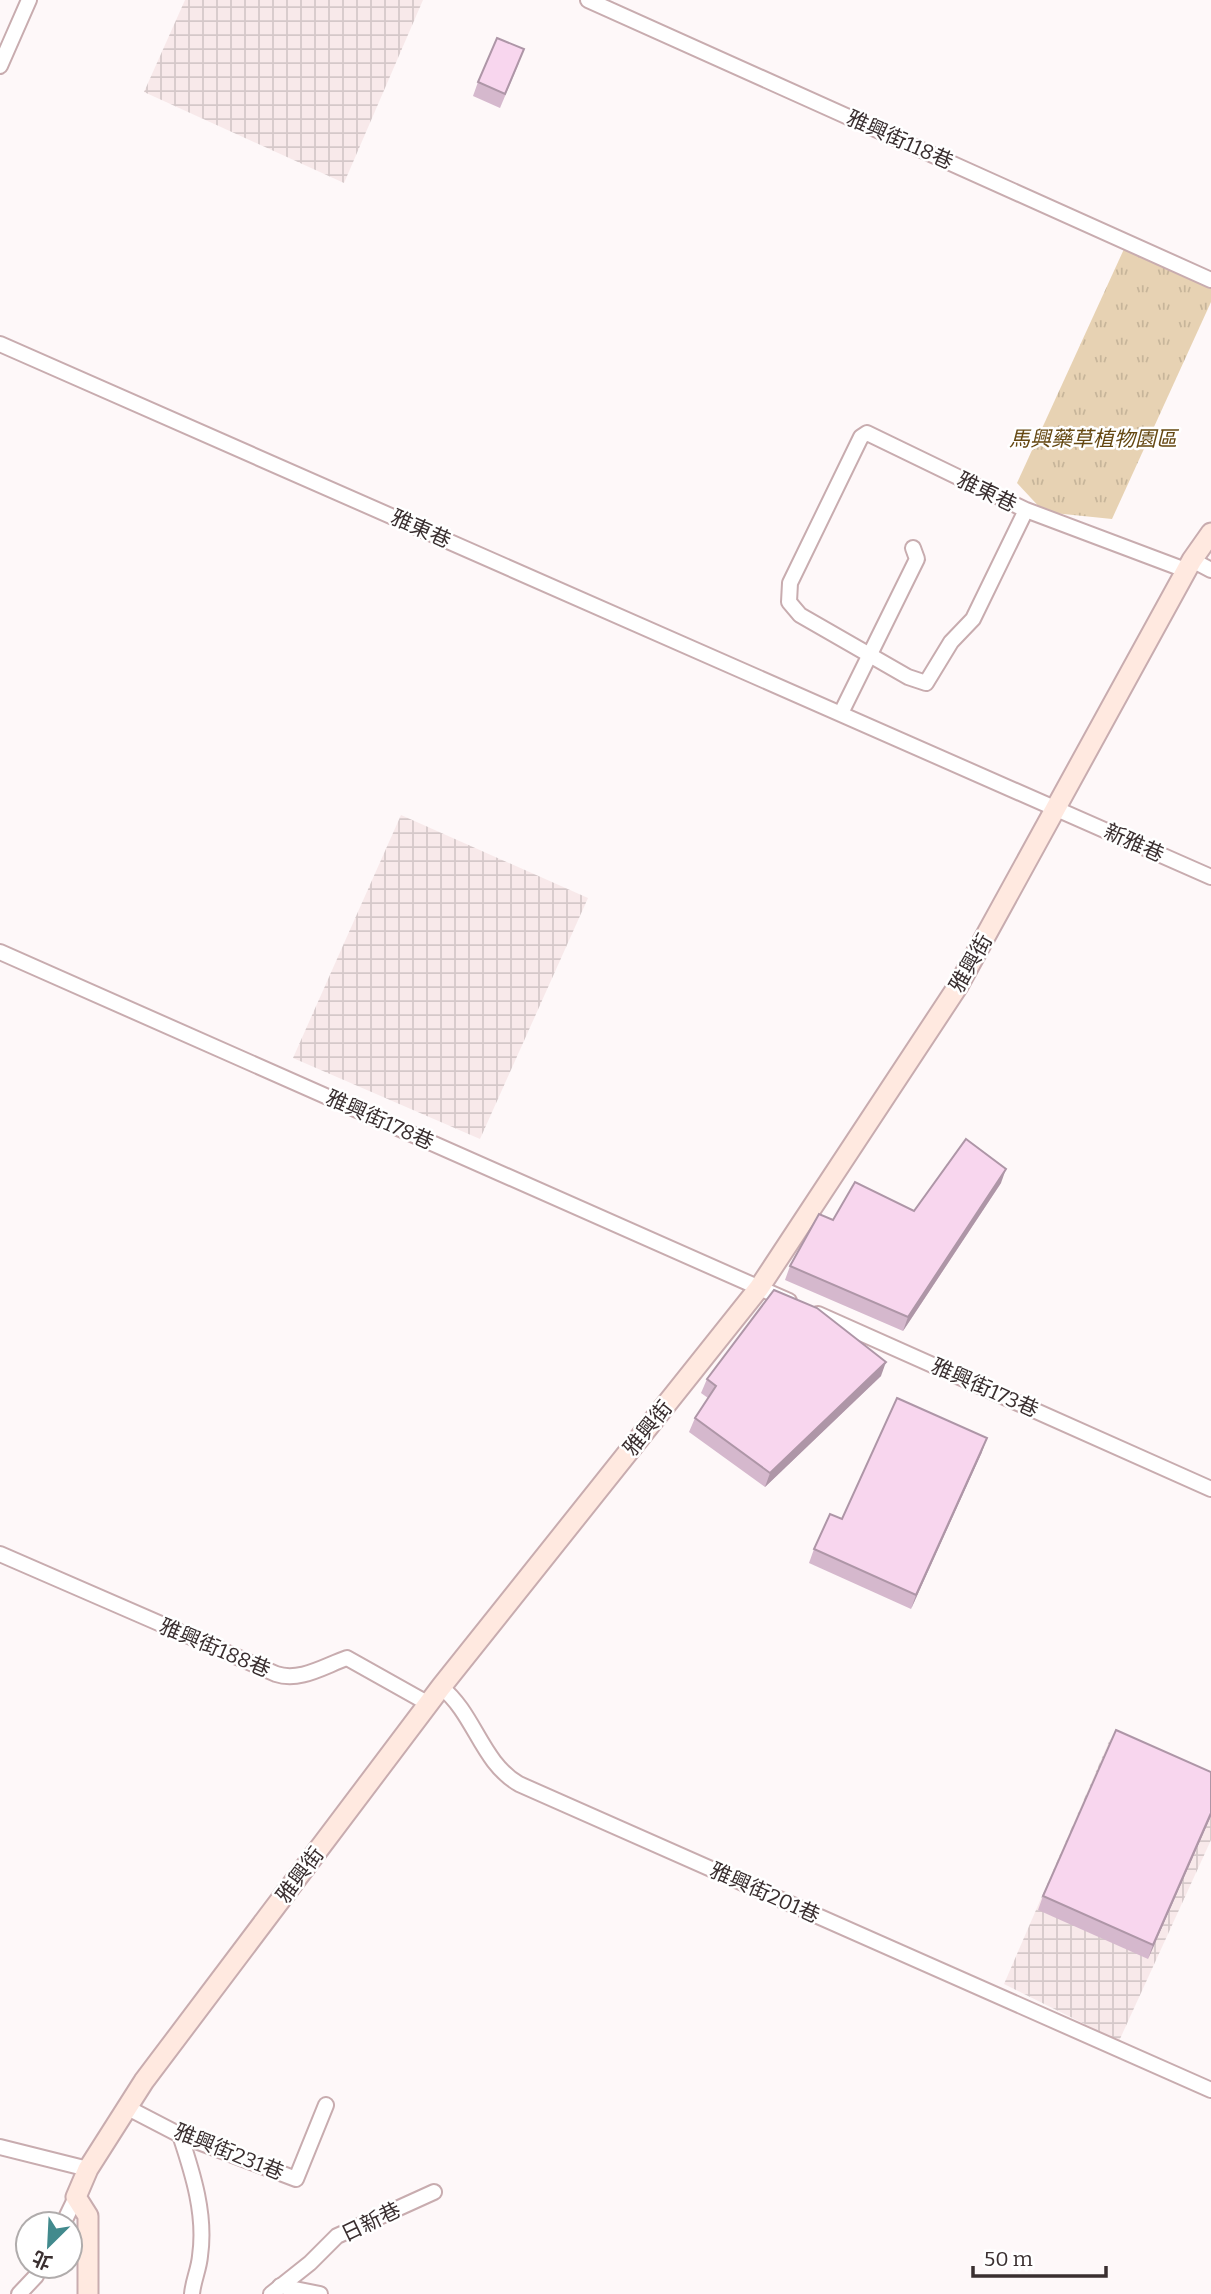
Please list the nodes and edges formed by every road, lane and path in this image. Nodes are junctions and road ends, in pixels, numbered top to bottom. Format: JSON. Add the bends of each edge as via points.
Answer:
{"nodes":[{"id":1,"x":29,"y":0,"type":"edge"},
{"id":2,"x":588,"y":0,"type":"edge"},
{"id":3,"x":0,"y":66,"type":"edge"},
{"id":4,"x":1211,"y":280,"type":"edge"},
{"id":5,"x":0,"y":344,"type":"edge"},
{"id":6,"x":1026,"y":510,"type":"junction"},
{"id":7,"x":1211,"y":533,"type":"edge"},
{"id":8,"x":913,"y":548,"type":"dead end"},
{"id":9,"x":1190,"y":566,"type":"junction"},
{"id":10,"x":1211,"y":570,"type":"edge"},
{"id":11,"x":871,"y":654,"type":"junction"},
{"id":12,"x":841,"y":713,"type":"junction"},
{"id":13,"x":1058,"y":809,"type":"junction"},
{"id":14,"x":1211,"y":877,"type":"edge"},
{"id":15,"x":0,"y":952,"type":"edge"},
{"id":16,"x":759,"y":1288,"type":"junction"},
{"id":17,"x":1211,"y":1489,"type":"edge"},
{"id":18,"x":0,"y":1554,"type":"edge"},
{"id":19,"x":441,"y":1687,"type":"junction"},
{"id":20,"x":429,"y":1704,"type":"junction"},
{"id":21,"x":1211,"y":2090,"type":"edge"},
{"id":22,"x":326,"y":2105,"type":"dead end"},
{"id":23,"x":128,"y":2108,"type":"junction"},
{"id":24,"x":180,"y":2135,"type":"junction"},
{"id":25,"x":0,"y":2147,"type":"edge"},
{"id":26,"x":88,"y":2169,"type":"junction"},
{"id":27,"x":434,"y":2192,"type":"dead end"},
{"id":28,"x":76,"y":2197,"type":"junction"},
{"id":29,"x":70,"y":2210,"type":"edge"},
{"id":30,"x":275,"y":2290,"type":"edge"},
{"id":31,"x":88,"y":2294,"type":"edge"},
{"id":32,"x":192,"y":2294,"type":"edge"},
{"id":33,"x":320,"y":2294,"type":"edge"}],
"edges":[{"from":1,"to":3,"type":"street"},
{"from":2,"to":4,"type":"street","name":"雅興街118巷"},
{"from":5,"to":12,"type":"street","name":"雅東巷"},
{"from":6,"to":9,"type":"street","name":"雅東巷"},
{"from":6,"to":11,"type":"street","name":"雅東巷","via":[[973,619],[951,642],[926,683]]},
{"from":6,"to":11,"type":"street","name":"雅東巷","via":[[867,433],[861,437],[788,593],[792,608],[800,615]]},
{"from":7,"to":9,"type":"street","name":"雅興街"},
{"from":8,"to":11,"type":"street","via":[[917,559]]},
{"from":9,"to":10,"type":"street","name":"雅東巷"},
{"from":9,"to":13,"type":"street","name":"雅興街"},
{"from":11,"to":12,"type":"street"},
{"from":12,"to":13,"type":"street","name":"雅東巷"},
{"from":13,"to":14,"type":"street","name":"新雅巷"},
{"from":13,"to":16,"type":"street","name":"雅興街","via":[[958,986]]},
{"from":15,"to":16,"type":"street","name":"雅興街178巷"},
{"from":16,"to":17,"type":"street","name":"雅興街173巷"},
{"from":16,"to":19,"type":"street","name":"雅興街"},
{"from":18,"to":20,"type":"street","name":"雅興街188巷","via":[[286,1678],[347,1658]]},
{"from":19,"to":20,"type":"street","name":"雅興街"},
{"from":19,"to":21,"type":"street","name":"雅興街201巷","via":[[458,1700],[493,1762],[519,1784]]},
{"from":20,"to":23,"type":"street","name":"雅興街"},
{"from":22,"to":24,"type":"street","name":"雅興街231巷","via":[[296,2179]]},
{"from":23,"to":24,"type":"street","name":"雅興街231巷"},
{"from":23,"to":26,"type":"street","name":"雅興街"},
{"from":24,"to":32,"type":"street","via":[[195,2178],[200,2215],[201,2255]]},
{"from":25,"to":26,"type":"street"},
{"from":26,"to":28,"type":"street","name":"雅興街"},
{"from":27,"to":30,"type":"street","name":"日新巷","via":[[337,2236]]},
{"from":28,"to":29,"type":"street"},
{"from":28,"to":31,"type":"street","via":[[88,2216]]},
{"from":30,"to":33,"type":"street","name":"日新巷"}]}
